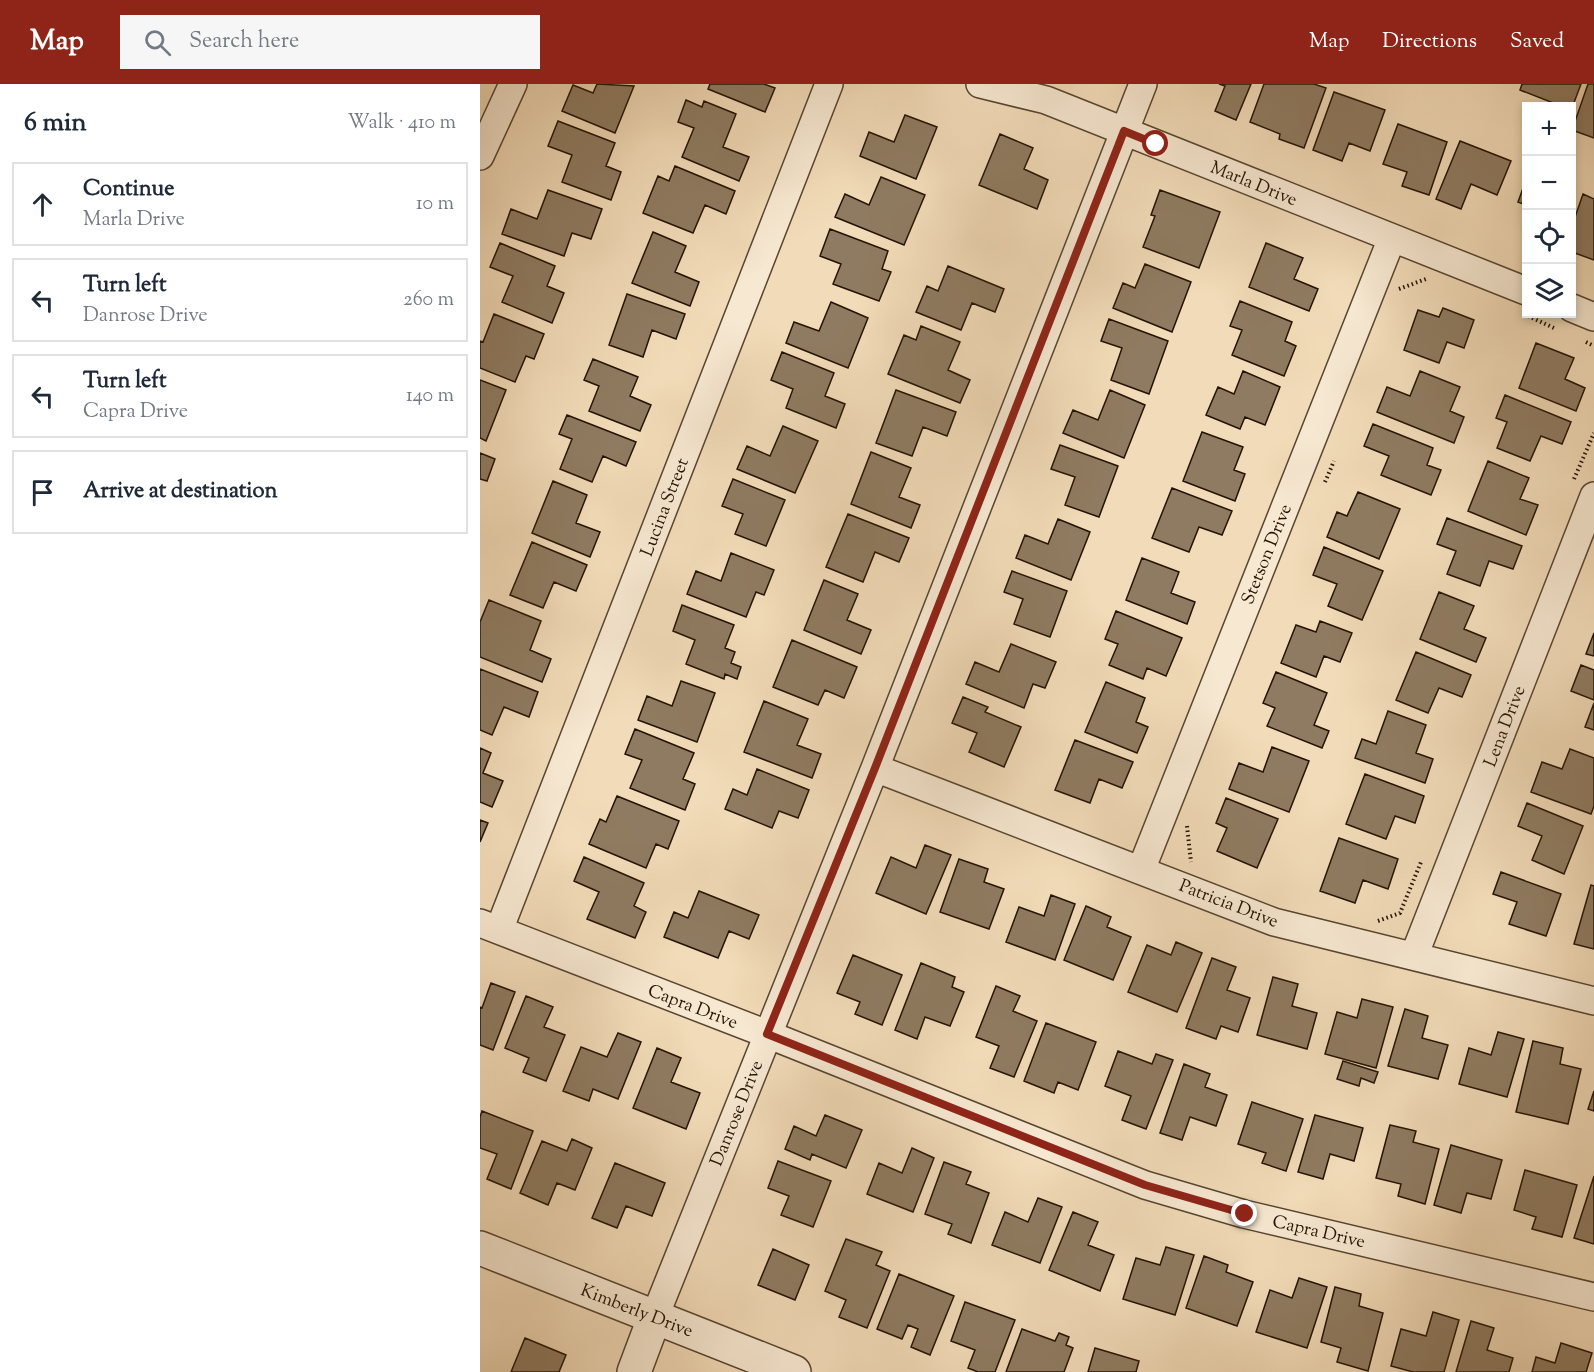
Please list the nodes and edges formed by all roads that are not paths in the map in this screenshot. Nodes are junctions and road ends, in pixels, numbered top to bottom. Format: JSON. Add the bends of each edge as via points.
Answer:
{"nodes":[{"id":1,"x":513,"y":84,"type":"edge"},
{"id":2,"x":829,"y":84,"type":"edge"},
{"id":3,"x":980,"y":84,"type":"edge"},
{"id":4,"x":1143,"y":84,"type":"edge"},
{"id":5,"x":1124,"y":131,"type":"junction"},
{"id":6,"x":480,"y":156,"type":"edge"},
{"id":7,"x":1392,"y":238,"type":"junction"},
{"id":8,"x":1522,"y":301,"type":"edge"},
{"id":9,"x":1567,"y":320,"type":"edge"},
{"id":10,"x":1589,"y":329,"type":"edge"},
{"id":11,"x":1594,"y":496,"type":"edge"},
{"id":12,"x":875,"y":768,"type":"junction"},
{"id":13,"x":1141,"y":870,"type":"junction"},
{"id":14,"x":489,"y":927,"type":"edge"},
{"id":15,"x":1414,"y":956,"type":"junction"},
{"id":16,"x":1594,"y":1001,"type":"edge"},
{"id":17,"x":767,"y":1034,"type":"junction"},
{"id":18,"x":480,"y":1248,"type":"edge"},
{"id":19,"x":1594,"y":1297,"type":"edge"},
{"id":20,"x":655,"y":1316,"type":"junction"},
{"id":21,"x":634,"y":1372,"type":"edge"},
{"id":22,"x":794,"y":1372,"type":"edge"}],
"edges":[{"from":1,"to":6,"type":"street"},
{"from":2,"to":14,"type":"street","name":"Lucina Street"},
{"from":3,"to":5,"type":"street","name":"Marla Drive","via":[[1046,100]]},
{"from":4,"to":5,"type":"street","name":"Danrose Drive"},
{"from":5,"to":7,"type":"street","name":"Marla Drive"},
{"from":5,"to":12,"type":"street","name":"Danrose Drive"},
{"from":7,"to":8,"type":"street","name":"Marla Drive"},
{"from":7,"to":13,"type":"street","name":"Stetson Drive"},
{"from":9,"to":10,"type":"street"},
{"from":11,"to":15,"type":"street","name":"Lena Drive"},
{"from":12,"to":13,"type":"street","name":"Patricia Drive"},
{"from":12,"to":17,"type":"street","name":"Danrose Drive"},
{"from":13,"to":15,"type":"street","name":"Patricia Drive","via":[[1274,922]]},
{"from":14,"to":17,"type":"street","name":"Capra Drive"},
{"from":15,"to":16,"type":"street","name":"Patricia Drive"},
{"from":17,"to":19,"type":"street","name":"Capra Drive","via":[[1145,1185],[1245,1214]]},
{"from":17,"to":20,"type":"street","name":"Danrose Drive"},
{"from":18,"to":20,"type":"street","name":"Kimberly Drive"},
{"from":20,"to":21,"type":"street","name":"Danrose Drive"},
{"from":20,"to":22,"type":"street","name":"Kimberly Drive"}]}
